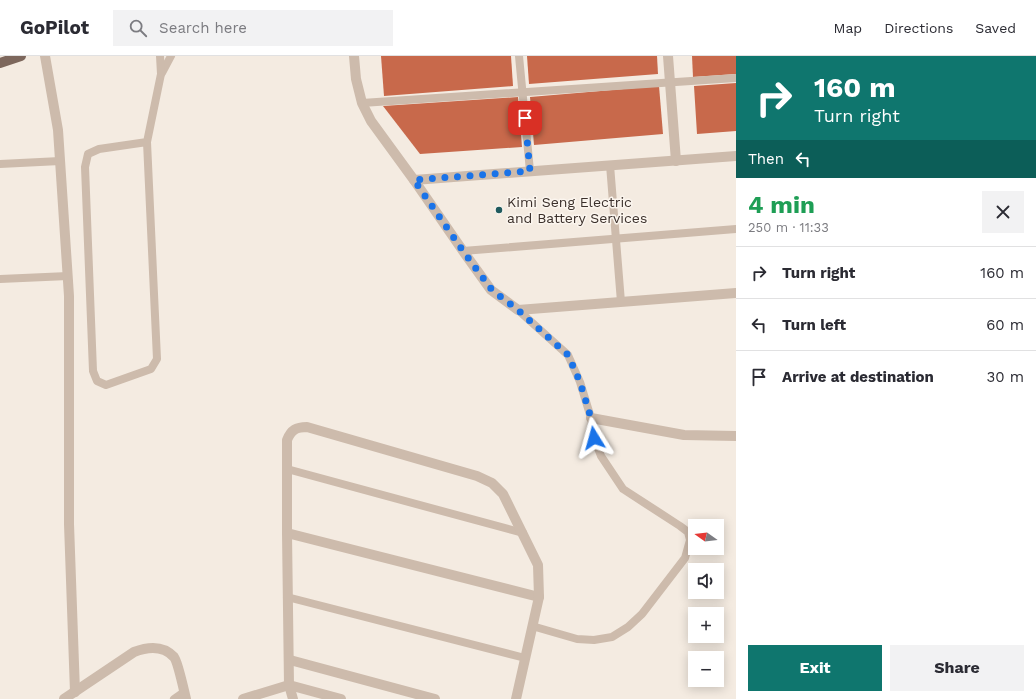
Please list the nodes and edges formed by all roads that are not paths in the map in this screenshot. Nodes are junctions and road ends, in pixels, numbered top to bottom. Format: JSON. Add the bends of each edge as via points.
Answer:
{"nodes":[{"id":1,"x":21,"y":56,"type":"edge"},
{"id":2,"x":45,"y":56,"type":"edge"},
{"id":3,"x":160,"y":56,"type":"edge"},
{"id":4,"x":171,"y":56,"type":"edge"},
{"id":5,"x":354,"y":56,"type":"edge"},
{"id":6,"x":519,"y":56,"type":"edge"},
{"id":7,"x":668,"y":56,"type":"edge"},
{"id":8,"x":0,"y":63,"type":"edge"},
{"id":9,"x":161,"y":74,"type":"junction"},
{"id":10,"x":736,"y":78,"type":"edge"},
{"id":11,"x":670,"y":84,"type":"junction"},
{"id":12,"x":523,"y":91,"type":"junction"},
{"id":13,"x":362,"y":103,"type":"junction"},
{"id":14,"x":147,"y":142,"type":"junction"},
{"id":15,"x":736,"y":156,"type":"edge"},
{"id":16,"x":60,"y":161,"type":"junction"},
{"id":17,"x":676,"y":161,"type":"junction"},
{"id":18,"x":0,"y":164,"type":"edge"},
{"id":19,"x":610,"y":165,"type":"junction"},
{"id":20,"x":530,"y":171,"type":"junction"},
{"id":21,"x":414,"y":180,"type":"junction"},
{"id":22,"x":736,"y":229,"type":"edge"},
{"id":23,"x":616,"y":238,"type":"junction"},
{"id":24,"x":463,"y":251,"type":"junction"},
{"id":25,"x":68,"y":276,"type":"junction"},
{"id":26,"x":0,"y":279,"type":"edge"},
{"id":27,"x":736,"y":293,"type":"edge"},
{"id":28,"x":621,"y":302,"type":"junction"},
{"id":29,"x":518,"y":310,"type":"junction"},
{"id":30,"x":591,"y":418,"type":"junction"},
{"id":31,"x":736,"y":436,"type":"edge"},
{"id":32,"x":287,"y":469,"type":"junction"},
{"id":33,"x":287,"y":533,"type":"junction"},
{"id":34,"x":523,"y":533,"type":"junction"},
{"id":35,"x":539,"y":596,"type":"junction"},
{"id":36,"x":287,"y":597,"type":"junction"},
{"id":37,"x":532,"y":626,"type":"junction"},
{"id":38,"x":525,"y":658,"type":"junction"},
{"id":39,"x":290,"y":660,"type":"junction"},
{"id":40,"x":289,"y":685,"type":"junction"},
{"id":41,"x":75,"y":692,"type":"junction"},
{"id":42,"x":185,"y":695,"type":"edge"},
{"id":43,"x":64,"y":699,"type":"edge"},
{"id":44,"x":174,"y":699,"type":"edge"},
{"id":45,"x":243,"y":699,"type":"edge"},
{"id":46,"x":293,"y":699,"type":"edge"},
{"id":47,"x":341,"y":699,"type":"edge"},
{"id":48,"x":435,"y":699,"type":"edge"},
{"id":49,"x":516,"y":699,"type":"edge"}],
"edges":[{"from":1,"to":8,"type":"main road"},
{"from":2,"to":16,"type":"street","via":[[58,130]]},
{"from":3,"to":9,"type":"lane"},
{"from":4,"to":9,"type":"lane"},
{"from":5,"to":13,"type":"street"},
{"from":6,"to":12,"type":"lane"},
{"from":7,"to":11,"type":"street"},
{"from":9,"to":14,"type":"lane"},
{"from":10,"to":11,"type":"lane"},
{"from":11,"to":12,"type":"lane"},
{"from":11,"to":17,"type":"street"},
{"from":12,"to":13,"type":"lane"},
{"from":12,"to":20,"type":"lane"},
{"from":13,"to":21,"type":"street","via":[[371,121]]},
{"from":14,"to":14,"type":"lane","via":[[157,358],[151,369],[106,385],[97,381],[93,371],[85,167],[88,154],[99,149]]},
{"from":15,"to":17,"type":"street"},
{"from":16,"to":18,"type":"lane"},
{"from":16,"to":25,"type":"street"},
{"from":17,"to":19,"type":"street"},
{"from":19,"to":20,"type":"street"},
{"from":19,"to":23,"type":"lane"},
{"from":20,"to":21,"type":"street"},
{"from":21,"to":24,"type":"street"},
{"from":22,"to":23,"type":"lane"},
{"from":23,"to":24,"type":"lane"},
{"from":23,"to":28,"type":"lane"},
{"from":24,"to":29,"type":"street","via":[[492,290]]},
{"from":25,"to":26,"type":"lane"},
{"from":25,"to":41,"type":"street","via":[[69,524]]},
{"from":27,"to":28,"type":"street"},
{"from":28,"to":29,"type":"street"},
{"from":29,"to":30,"type":"lane","via":[[568,355],[580,382]]},
{"from":30,"to":31,"type":"street","via":[[684,435]]},
{"from":30,"to":37,"type":"lane","via":[[600,456],[622,489],[688,532],[690,540],[685,558],[642,614],[612,637],[577,639]]},
{"from":32,"to":33,"type":"street"},
{"from":32,"to":34,"type":"lane"},
{"from":32,"to":34,"type":"street","via":[[287,440],[290,433],[298,427],[307,427],[477,476],[492,483],[503,494]]},
{"from":33,"to":35,"type":"street"},
{"from":33,"to":36,"type":"street"},
{"from":34,"to":35,"type":"street","via":[[538,565]]},
{"from":35,"to":37,"type":"street"},
{"from":36,"to":38,"type":"lane"},
{"from":36,"to":39,"type":"street"},
{"from":37,"to":38,"type":"street"},
{"from":38,"to":49,"type":"street"},
{"from":39,"to":40,"type":"street"},
{"from":39,"to":48,"type":"street"},
{"from":40,"to":45,"type":"street"},
{"from":40,"to":46,"type":"street"},
{"from":40,"to":47,"type":"street"},
{"from":41,"to":42,"type":"street","via":[[134,652],[154,647],[174,658]]},
{"from":41,"to":43,"type":"street"},
{"from":42,"to":44,"type":"lane"}]}
